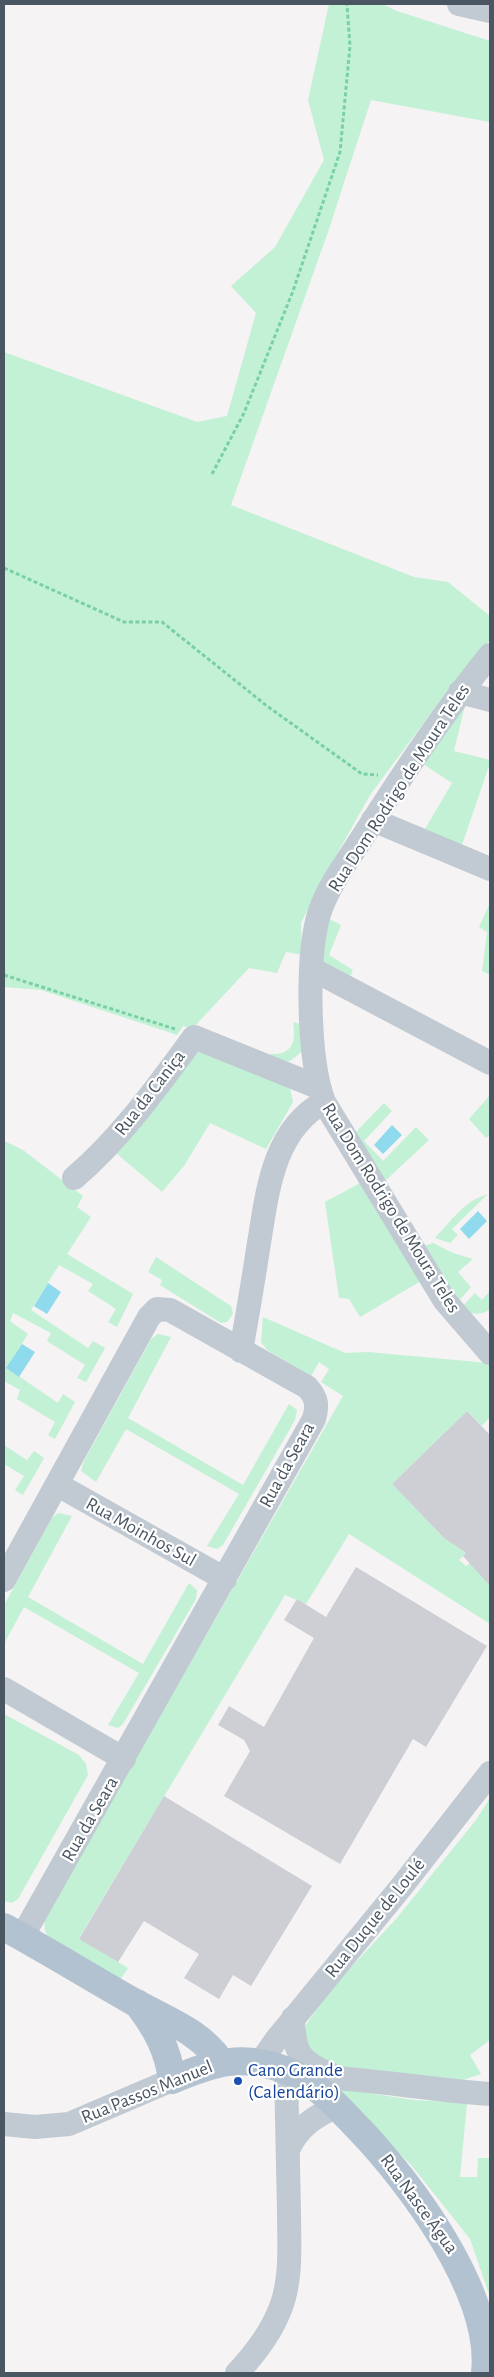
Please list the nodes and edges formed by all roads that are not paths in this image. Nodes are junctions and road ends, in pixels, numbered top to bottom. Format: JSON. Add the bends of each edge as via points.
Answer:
{"nodes":[{"id":1,"x":459,"y":4,"type":"edge"},
{"id":2,"x":490,"y":11,"type":"edge"},
{"id":3,"x":490,"y":655,"type":"edge"},
{"id":4,"x":460,"y":692,"type":"junction"},
{"id":5,"x":490,"y":700,"type":"edge"},
{"id":6,"x":374,"y":820,"type":"junction"},
{"id":7,"x":490,"y":869,"type":"edge"},
{"id":8,"x":312,"y":969,"type":"junction"},
{"id":9,"x":490,"y":1063,"type":"edge"},
{"id":10,"x":296,"y":1078,"type":"junction"},
{"id":11,"x":321,"y":1095,"type":"junction"},
{"id":12,"x":303,"y":1118,"type":"junction"},
{"id":13,"x":74,"y":1178,"type":"dead end"},
{"id":14,"x":486,"y":1339,"type":"edge"},
{"id":15,"x":241,"y":1351,"type":"junction"},
{"id":16,"x":58,"y":1485,"type":"junction"},
{"id":17,"x":225,"y":1579,"type":"junction"},
{"id":18,"x":4,"y":1580,"type":"edge"},
{"id":19,"x":4,"y":1689,"type":"edge"},
{"id":20,"x":124,"y":1759,"type":"junction"},
{"id":21,"x":490,"y":1773,"type":"edge"},
{"id":22,"x":13,"y":1932,"type":"edge"},
{"id":23,"x":137,"y":2003,"type":"junction"},
{"id":24,"x":293,"y":2018,"type":"junction"},
{"id":25,"x":221,"y":2062,"type":"junction"},
{"id":26,"x":260,"y":2063,"type":"junction"},
{"id":27,"x":292,"y":2073,"type":"junction"},
{"id":28,"x":336,"y":2077,"type":"junction"},
{"id":29,"x":172,"y":2080,"type":"junction"},
{"id":30,"x":490,"y":2094,"type":"edge"},
{"id":31,"x":337,"y":2106,"type":"junction"},
{"id":32,"x":4,"y":2124,"type":"edge"},
{"id":33,"x":288,"y":2150,"type":"junction"},
{"id":34,"x":237,"y":2373,"type":"edge"},
{"id":35,"x":485,"y":2373,"type":"edge"}],
"edges":[{"from":1,"to":2,"type":"street"},
{"from":3,"to":4,"type":"street","name":"Rua Dom Rodrigo de Moura Teles"},
{"from":4,"to":5,"type":"street"},
{"from":4,"to":6,"type":"street","name":"Rua Dom Rodrigo de Moura Teles"},
{"from":6,"to":7,"type":"street"},
{"from":6,"to":8,"type":"street","name":"Rua Dom Rodrigo de Moura Teles","via":[[331,887],[319,913]]},
{"from":8,"to":9,"type":"street"},
{"from":8,"to":11,"type":"street","name":"Rua Dom Rodrigo de Moura Teles","via":[[313,1053]]},
{"from":10,"to":11,"type":"street","name":"Rua da Caniça"},
{"from":10,"to":12,"type":"street","via":[[304,1096]]},
{"from":10,"to":13,"type":"street","name":"Rua da Caniça","via":[[194,1037],[127,1125]]},
{"from":11,"to":12,"type":"street"},
{"from":11,"to":14,"type":"street","name":"Rua Dom Rodrigo de Moura Teles","via":[[445,1301]]},
{"from":12,"to":15,"type":"street","via":[[286,1141],[271,1177]]},
{"from":15,"to":16,"type":"street","name":"Rua da Seara","via":[[170,1310],[157,1308]]},
{"from":15,"to":17,"type":"street","name":"Rua da Seara","via":[[307,1387],[316,1401],[316,1410],[314,1419]]},
{"from":16,"to":17,"type":"street","name":"Rua Moinhos Sul"},
{"from":16,"to":18,"type":"street","name":"Rua da Seara"},
{"from":17,"to":20,"type":"street","name":"Rua da Seara"},
{"from":19,"to":20,"type":"street"},
{"from":20,"to":22,"type":"street","name":"Rua da Seara"},
{"from":21,"to":24,"type":"street","name":"Rua Duque de Loulé"},
{"from":22,"to":23,"type":"main road"},
{"from":23,"to":25,"type":"main road","via":[[194,2033],[212,2048]]},
{"from":23,"to":29,"type":"main road","via":[[163,2042]]},
{"from":24,"to":26,"type":"street","name":"Rua Duque de Loulé"},
{"from":24,"to":28,"type":"street","via":[[294,2039],[301,2057],[316,2069]]},
{"from":25,"to":26,"type":"main road","name":"Rua Passos Manuel"},
{"from":25,"to":29,"type":"main road","name":"Rua Passos Manuel"},
{"from":26,"to":27,"type":"main road","name":"Rua Passos Manuel"},
{"from":27,"to":28,"type":"street"},
{"from":27,"to":31,"type":"main road","name":"Rua Passos Manuel"},
{"from":27,"to":33,"type":"street"},
{"from":28,"to":30,"type":"street"},
{"from":29,"to":32,"type":"street","name":"Rua Passos Manuel","via":[[69,2124],[35,2127]]},
{"from":31,"to":33,"type":"street","via":[[303,2126]]},
{"from":31,"to":35,"type":"main road","name":"Rua Nasce Água","via":[[419,2197],[447,2236],[479,2301],[488,2346]]},
{"from":33,"to":34,"type":"street","via":[[288,2270],[282,2306],[265,2338]]}]}
